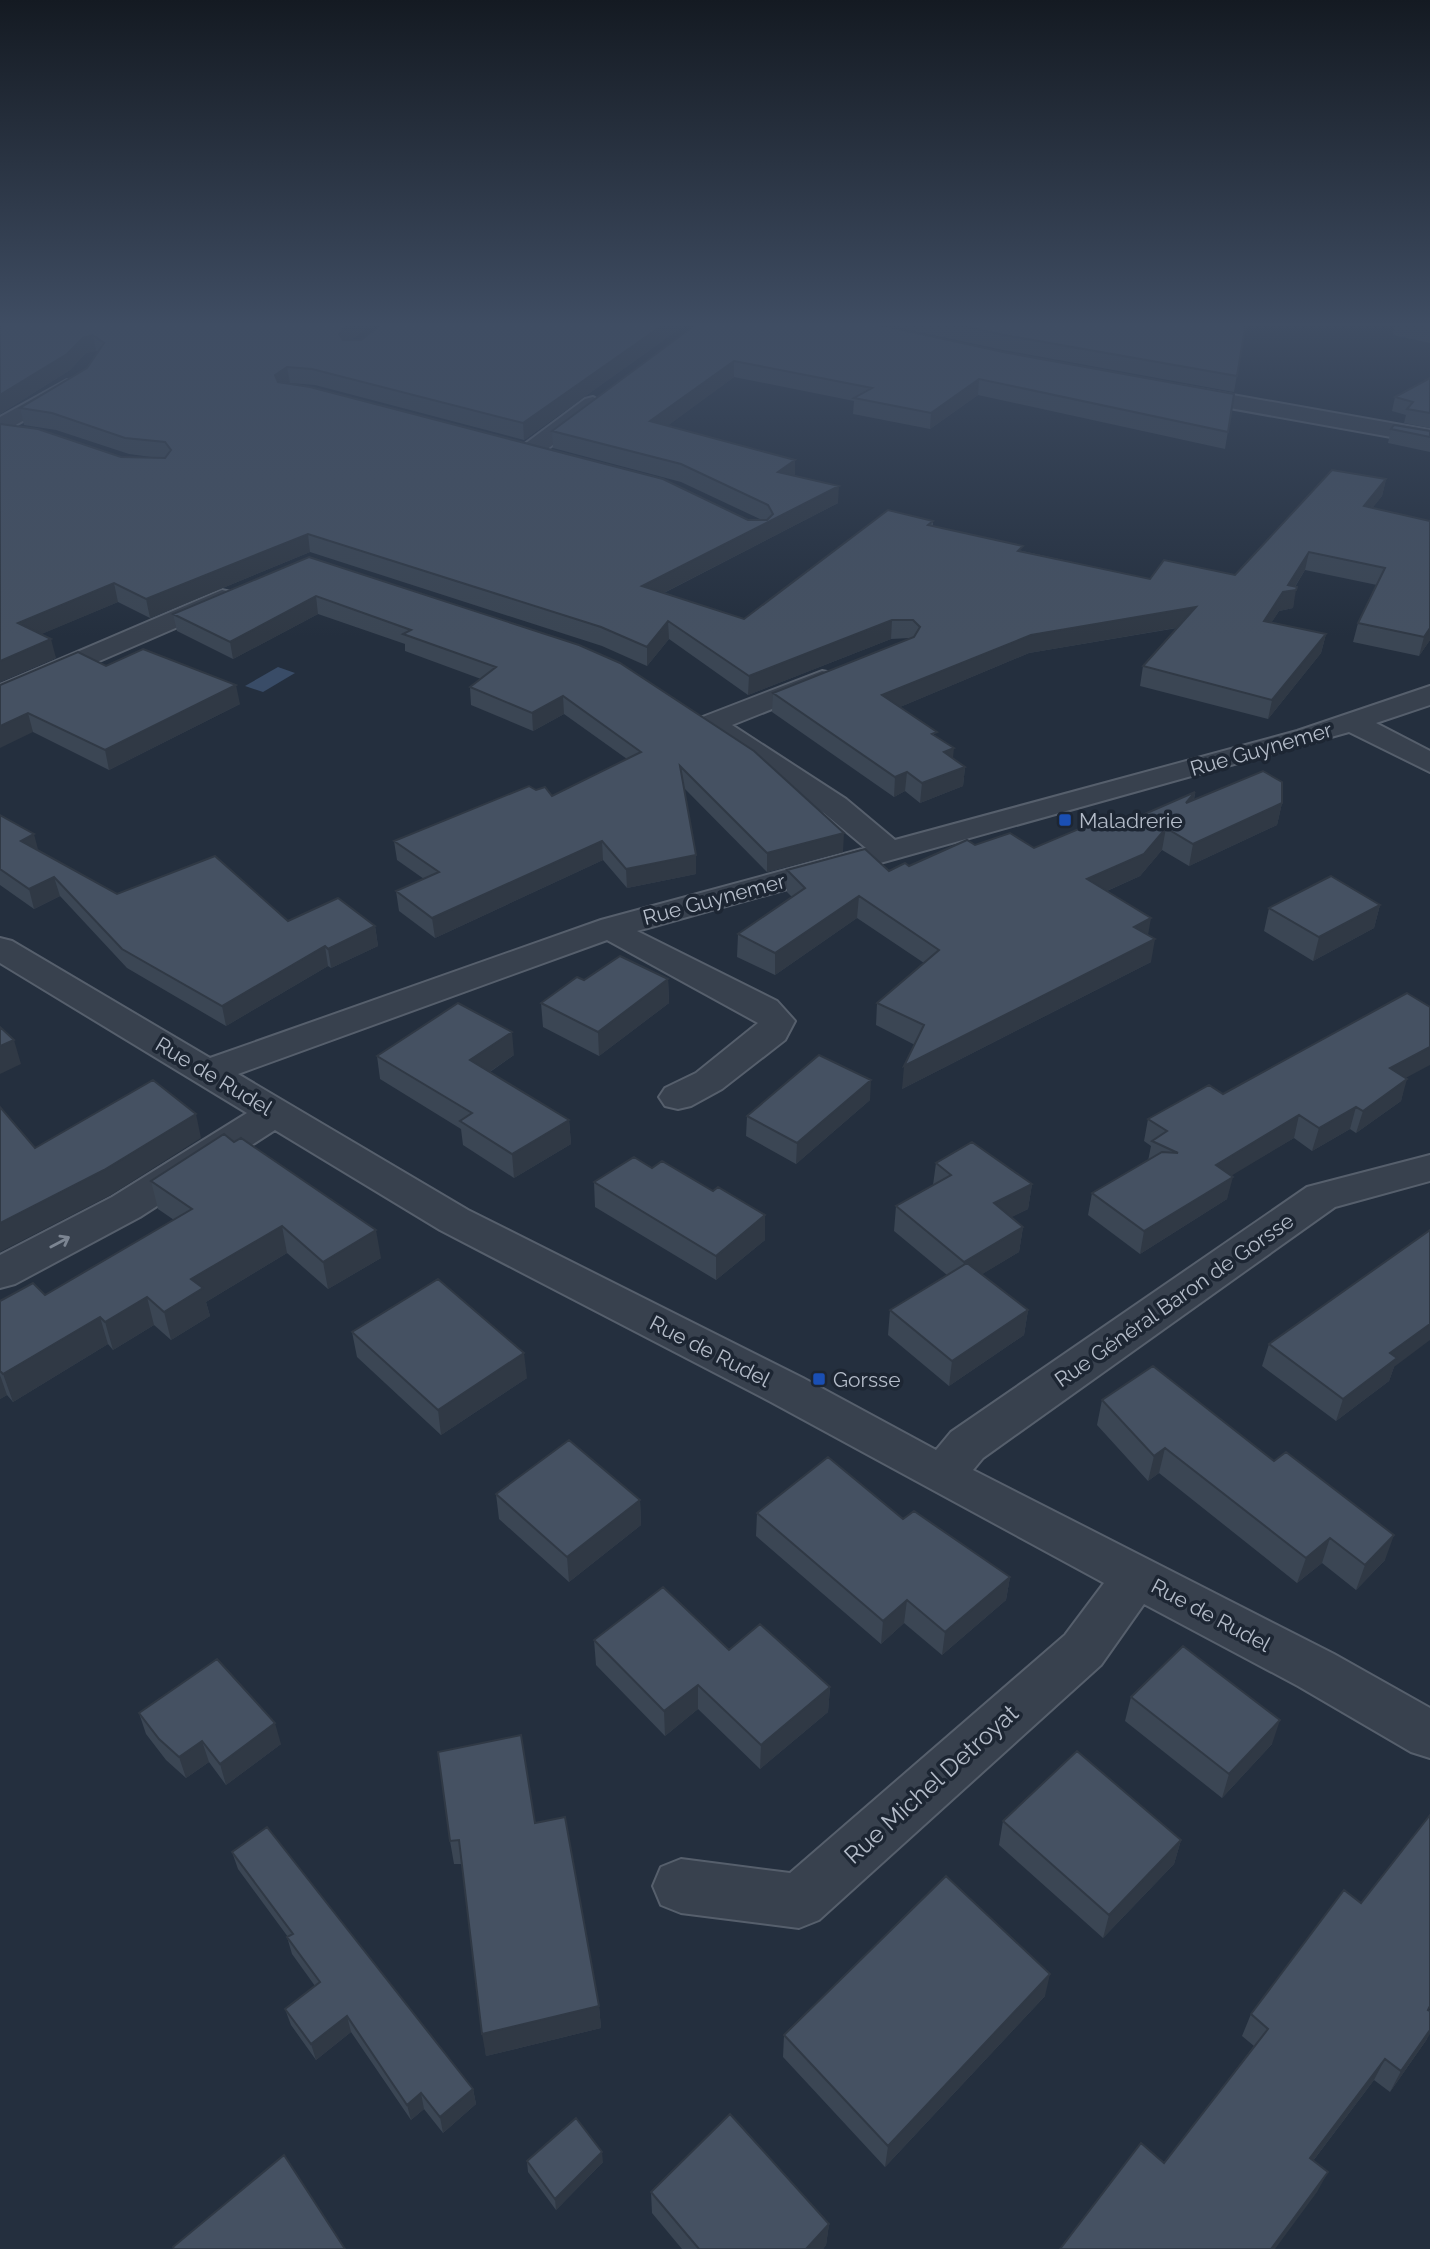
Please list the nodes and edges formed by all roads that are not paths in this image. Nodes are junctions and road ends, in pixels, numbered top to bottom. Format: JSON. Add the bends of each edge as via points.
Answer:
{"nodes":[{"id":1,"x":562,"y":427,"type":"edge"},
{"id":2,"x":1373,"y":427,"type":"edge"},
{"id":3,"x":0,"y":428,"type":"edge"},
{"id":4,"x":36,"y":435,"type":"edge"},
{"id":5,"x":1430,"y":437,"type":"edge"},
{"id":6,"x":507,"y":445,"type":"edge"},
{"id":7,"x":530,"y":451,"type":"junction"},
{"id":8,"x":557,"y":458,"type":"edge"},
{"id":9,"x":252,"y":585,"type":"edge"},
{"id":10,"x":851,"y":667,"type":"edge"},
{"id":11,"x":0,"y":695,"type":"edge"},
{"id":12,"x":1430,"y":695,"type":"edge"},
{"id":13,"x":1352,"y":722,"type":"junction"},
{"id":14,"x":1430,"y":763,"type":"edge"},
{"id":15,"x":889,"y":851,"type":"junction"},
{"id":16,"x":613,"y":927,"type":"junction"},
{"id":17,"x":0,"y":948,"type":"edge"},
{"id":18,"x":209,"y":1071,"type":"junction"},
{"id":19,"x":678,"y":1097,"type":"dead end"},
{"id":20,"x":275,"y":1112,"type":"junction"},
{"id":21,"x":1430,"y":1168,"type":"edge"},
{"id":22,"x":0,"y":1273,"type":"edge"},
{"id":23,"x":942,"y":1475,"type":"junction"},
{"id":24,"x":1138,"y":1576,"type":"junction"},
{"id":25,"x":1430,"y":1735,"type":"edge"},
{"id":26,"x":681,"y":1886,"type":"dead end"}],
"edges":[{"from":1,"to":7,"type":"street"},
{"from":2,"to":5,"type":"street"},
{"from":3,"to":4,"type":"street"},
{"from":6,"to":7,"type":"street"},
{"from":7,"to":8,"type":"street"},
{"from":9,"to":11,"type":"street"},
{"from":10,"to":15,"type":"street","via":[[700,718],[835,806]]},
{"from":12,"to":13,"type":"street","name":"Rue Guynemer"},
{"from":13,"to":14,"type":"street"},
{"from":13,"to":15,"type":"street","name":"Rue Guynemer"},
{"from":15,"to":16,"type":"street","name":"Rue Guynemer"},
{"from":16,"to":18,"type":"street","name":"Rue Guynemer"},
{"from":16,"to":19,"type":"street","via":[[625,938],[764,1009],[777,1021],[772,1032],[709,1081]]},
{"from":17,"to":18,"type":"street","name":"Rue de Rudel"},
{"from":18,"to":20,"type":"street","name":"Rue de Rudel"},
{"from":22,"to":20,"type":"street","one_way":true,"via":[[126,1207]]},
{"from":20,"to":23,"type":"street","name":"Rue de Rudel","via":[[454,1220],[787,1390]]},
{"from":21,"to":23,"type":"street","name":"Rue Général Baron de Gorsse","via":[[1321,1196],[967,1446]]},
{"from":23,"to":24,"type":"street","name":"Rue de Rudel"},
{"from":24,"to":25,"type":"street","name":"Rue de Rudel"},
{"from":24,"to":26,"type":"street","name":"Rue Michel Detroyat","via":[[1083,1650],[799,1901]]}]}
